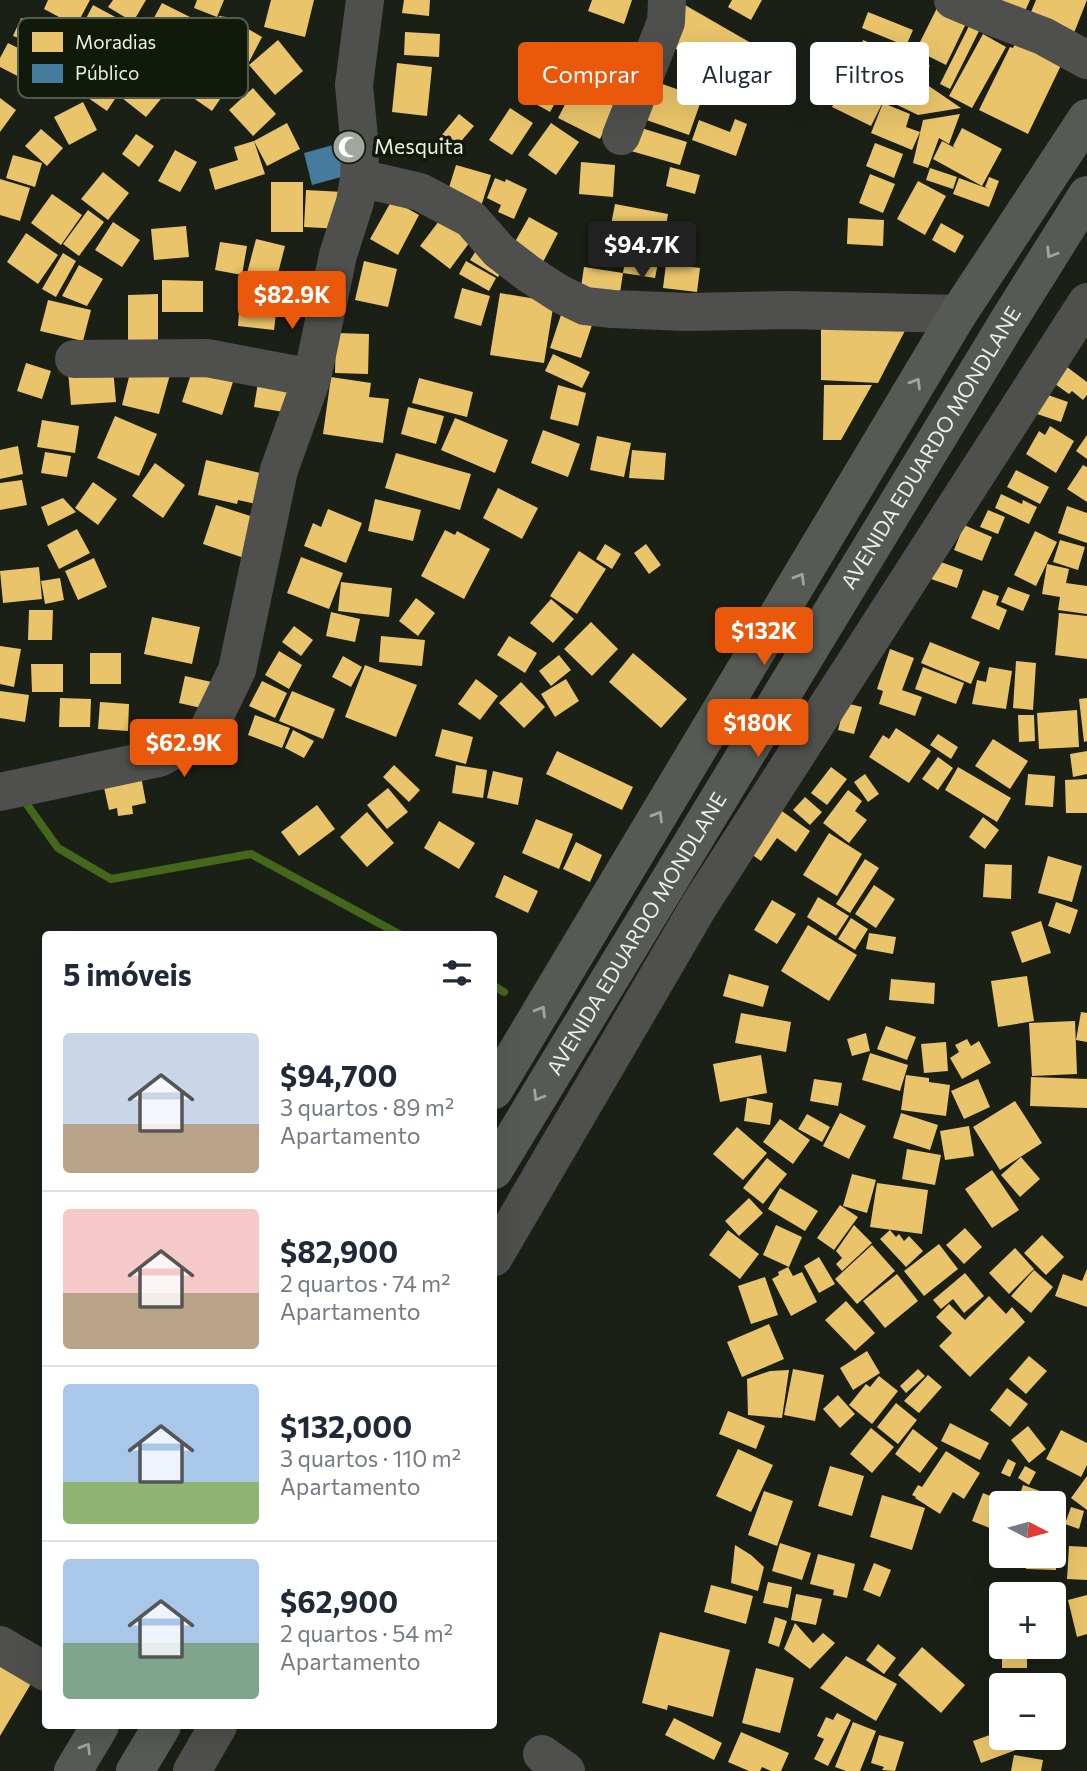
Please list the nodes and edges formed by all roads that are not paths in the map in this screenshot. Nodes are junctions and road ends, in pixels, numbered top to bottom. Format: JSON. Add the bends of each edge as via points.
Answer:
{"nodes":[{"id":1,"x":365,"y":0,"type":"edge"},
{"id":2,"x":667,"y":0,"type":"edge"},
{"id":3,"x":953,"y":0,"type":"edge"},
{"id":4,"x":1087,"y":60,"type":"edge"},
{"id":5,"x":1087,"y":118,"type":"edge"},
{"id":6,"x":621,"y":136,"type":"dead end"},
{"id":7,"x":359,"y":178,"type":"junction"},
{"id":8,"x":1087,"y":195,"type":"edge"},
{"id":9,"x":1087,"y":302,"type":"edge"},
{"id":10,"x":958,"y":314,"type":"junction"},
{"id":11,"x":74,"y":359,"type":"dead end"},
{"id":12,"x":312,"y":379,"type":"junction"},
{"id":13,"x":0,"y":792,"type":"edge"},
{"id":14,"x":497,"y":1085,"type":"edge"},
{"id":15,"x":497,"y":1165,"type":"edge"},
{"id":16,"x":497,"y":1252,"type":"edge"},
{"id":17,"x":0,"y":1644,"type":"edge"},
{"id":18,"x":42,"y":1670,"type":"edge"},
{"id":19,"x":98,"y":1729,"type":"edge"},
{"id":20,"x":152,"y":1729,"type":"edge"},
{"id":21,"x":217,"y":1729,"type":"edge"},
{"id":22,"x":73,"y":1771,"type":"edge"},
{"id":23,"x":135,"y":1771,"type":"edge"},
{"id":24,"x":192,"y":1771,"type":"edge"}],
"edges":[{"from":1,"to":7,"type":"street","via":[[354,85]]},
{"from":2,"to":6,"type":"street","via":[[666,22]]},
{"from":3,"to":4,"type":"street","via":[[1043,36]]},
{"from":5,"to":10,"type":"main road","name":"AVENIDA EDUARDO MONDLANE"},
{"from":7,"to":10,"type":"street","via":[[420,192],[471,219],[509,259],[560,295],[585,306],[687,312]]},
{"from":7,"to":12,"type":"street"},
{"from":8,"to":15,"type":"main road","name":"AVENIDA EDUARDO MONDLANE","one_way":true},
{"from":9,"to":16,"type":"street","via":[[699,906]]},
{"from":14,"to":10,"type":"main road","name":"AVENIDA EDUARDO MONDLANE","one_way":true},
{"from":11,"to":12,"type":"street","via":[[207,358]]},
{"from":12,"to":13,"type":"street","via":[[279,470],[237,670],[206,732],[159,758]]},
{"from":17,"to":18,"type":"street"},
{"from":22,"to":19,"type":"main road","one_way":true},
{"from":20,"to":23,"type":"main road"},
{"from":21,"to":24,"type":"street"}]}
